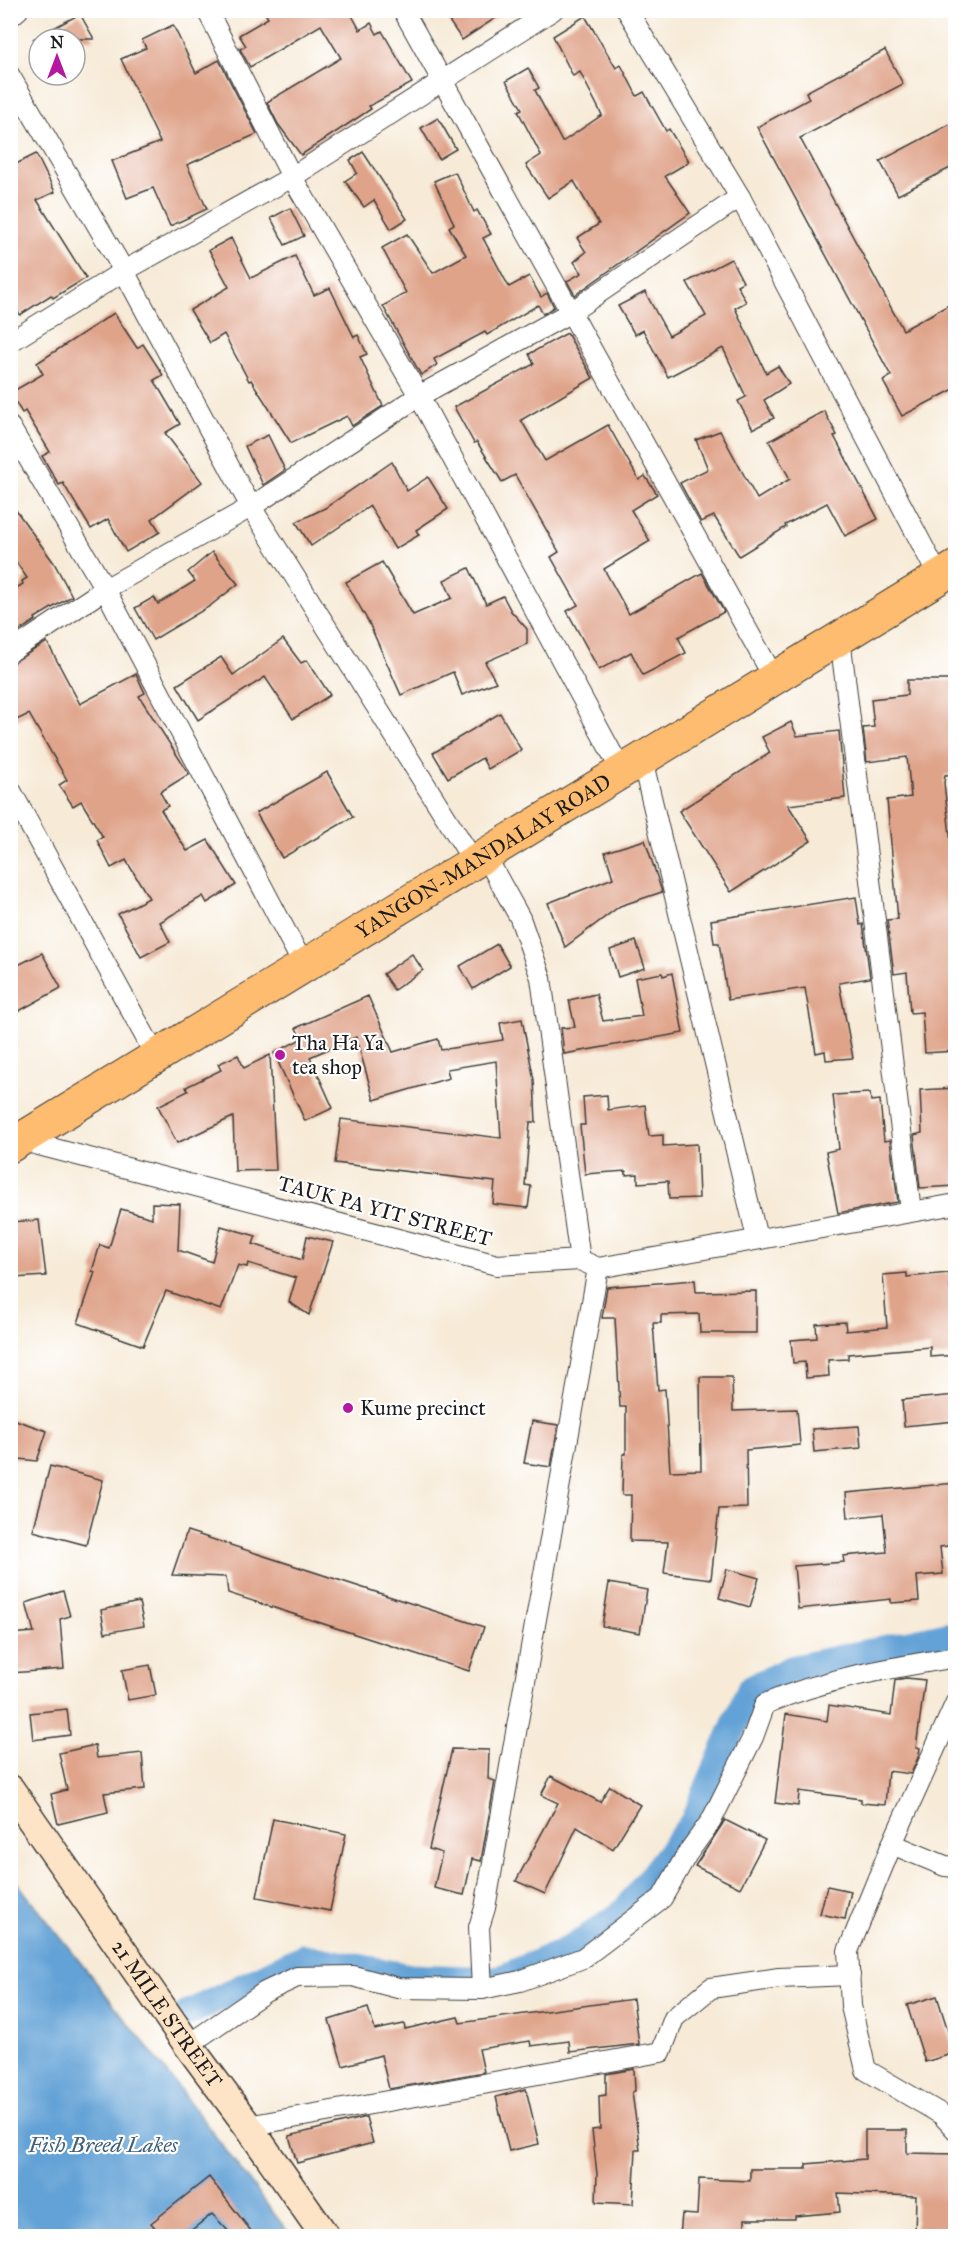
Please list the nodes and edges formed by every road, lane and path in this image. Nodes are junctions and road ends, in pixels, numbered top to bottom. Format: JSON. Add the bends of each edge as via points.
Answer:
{"nodes":[{"id":1,"x":18,"y":10,"type":"edge"},
{"id":2,"x":207,"y":10,"type":"edge"},
{"id":3,"x":403,"y":10,"type":"edge"},
{"id":4,"x":553,"y":10,"type":"edge"},
{"id":5,"x":627,"y":10,"type":"edge"},
{"id":6,"x":10,"y":17,"type":"edge"},
{"id":7,"x":10,"y":76,"type":"edge"},
{"id":8,"x":441,"y":80,"type":"junction"},
{"id":9,"x":292,"y":177,"type":"junction"},
{"id":10,"x":740,"y":197,"type":"junction"},
{"id":11,"x":124,"y":271,"type":"junction"},
{"id":12,"x":571,"y":312,"type":"junction"},
{"id":13,"x":10,"y":342,"type":"edge"},
{"id":14,"x":419,"y":396,"type":"junction"},
{"id":15,"x":10,"y":427,"type":"edge"},
{"id":16,"x":251,"y":507,"type":"junction"},
{"id":17,"x":947,"y":572,"type":"edge"},
{"id":18,"x":105,"y":589,"type":"junction"},
{"id":19,"x":840,"y":638,"type":"junction"},
{"id":20,"x":10,"y":652,"type":"edge"},
{"id":21,"x":774,"y":678,"type":"junction"},
{"id":22,"x":632,"y":765,"type":"junction"},
{"id":23,"x":10,"y":789,"type":"edge"},
{"id":24,"x":480,"y":859,"type":"junction"},
{"id":25,"x":304,"y":966,"type":"junction"},
{"id":26,"x":157,"y":1058,"type":"junction"},
{"id":27,"x":15,"y":1143,"type":"edge"},
{"id":28,"x":956,"y":1204,"type":"edge"},
{"id":29,"x":911,"y":1211,"type":"junction"},
{"id":30,"x":757,"y":1238,"type":"junction"},
{"id":31,"x":580,"y":1260,"type":"junction"},
{"id":32,"x":598,"y":1268,"type":"junction"},
{"id":33,"x":956,"y":1657,"type":"edge"},
{"id":34,"x":956,"y":1702,"type":"edge"},
{"id":35,"x":10,"y":1789,"type":"edge"},
{"id":36,"x":892,"y":1844,"type":"junction"},
{"id":37,"x":956,"y":1867,"type":"edge"},
{"id":38,"x":850,"y":1975,"type":"junction"},
{"id":39,"x":482,"y":1988,"type":"junction"},
{"id":40,"x":188,"y":2045,"type":"junction"},
{"id":41,"x":248,"y":2126,"type":"junction"},
{"id":42,"x":956,"y":2130,"type":"edge"},
{"id":43,"x":325,"y":2236,"type":"edge"}],
"edges":[{"from":1,"to":6,"type":"street"},
{"from":2,"to":9,"type":"street"},
{"from":3,"to":8,"type":"street"},
{"from":4,"to":8,"type":"street"},
{"from":5,"to":10,"type":"street"},
{"from":7,"to":11,"type":"street"},
{"from":8,"to":9,"type":"street"},
{"from":8,"to":12,"type":"street"},
{"from":9,"to":11,"type":"street"},
{"from":9,"to":14,"type":"street"},
{"from":10,"to":12,"type":"street"},
{"from":10,"to":17,"type":"street"},
{"from":11,"to":13,"type":"street"},
{"from":11,"to":16,"type":"street"},
{"from":12,"to":14,"type":"street"},
{"from":12,"to":21,"type":"street"},
{"from":14,"to":16,"type":"street"},
{"from":14,"to":22,"type":"street"},
{"from":15,"to":18,"type":"street"},
{"from":16,"to":18,"type":"street"},
{"from":16,"to":24,"type":"street"},
{"from":17,"to":19,"type":"highway","name":"YANGON-MANDALAY ROAD"},
{"from":18,"to":20,"type":"street"},
{"from":18,"to":25,"type":"street"},
{"from":19,"to":21,"type":"highway","name":"YANGON-MANDALAY ROAD"},
{"from":19,"to":29,"type":"street"},
{"from":21,"to":22,"type":"highway","name":"YANGON-MANDALAY ROAD"},
{"from":22,"to":24,"type":"highway","name":"YANGON-MANDALAY ROAD"},
{"from":22,"to":30,"type":"street"},
{"from":23,"to":26,"type":"street"},
{"from":24,"to":25,"type":"highway","name":"YANGON-MANDALAY ROAD"},
{"from":24,"to":31,"type":"street","via":[[520,918],[541,978]]},
{"from":25,"to":26,"type":"highway","name":"YANGON-MANDALAY ROAD"},
{"from":26,"to":27,"type":"highway","name":"YANGON-MANDALAY ROAD"},
{"from":27,"to":31,"type":"street","name":"TAUK PA YIT STREET","via":[[497,1265]]},
{"from":28,"to":29,"type":"street"},
{"from":29,"to":30,"type":"street"},
{"from":30,"to":32,"type":"street"},
{"from":31,"to":32,"type":"street","name":"TAUK PA YIT STREET"},
{"from":32,"to":39,"type":"street","via":[[479,1927]]},
{"from":33,"to":39,"type":"street","via":[[844,1677],[765,1704],[711,1821],[662,1899],[583,1959],[520,1981]]},
{"from":34,"to":36,"type":"street"},
{"from":35,"to":40,"type":"street","name":"21 MILE STREET"},
{"from":36,"to":37,"type":"street"},
{"from":36,"to":38,"type":"street","via":[[848,1951]]},
{"from":38,"to":41,"type":"street","via":[[778,1978],[711,1988],[674,2018],[661,2052]]},
{"from":38,"to":42,"type":"street","via":[[851,2006],[866,2070],[941,2114]]},
{"from":39,"to":40,"type":"street","via":[[398,1988],[353,1976],[297,1977],[265,1992]]},
{"from":40,"to":41,"type":"street","name":"21 MILE STREET"},
{"from":41,"to":43,"type":"street","name":"21 MILE STREET"}]}
